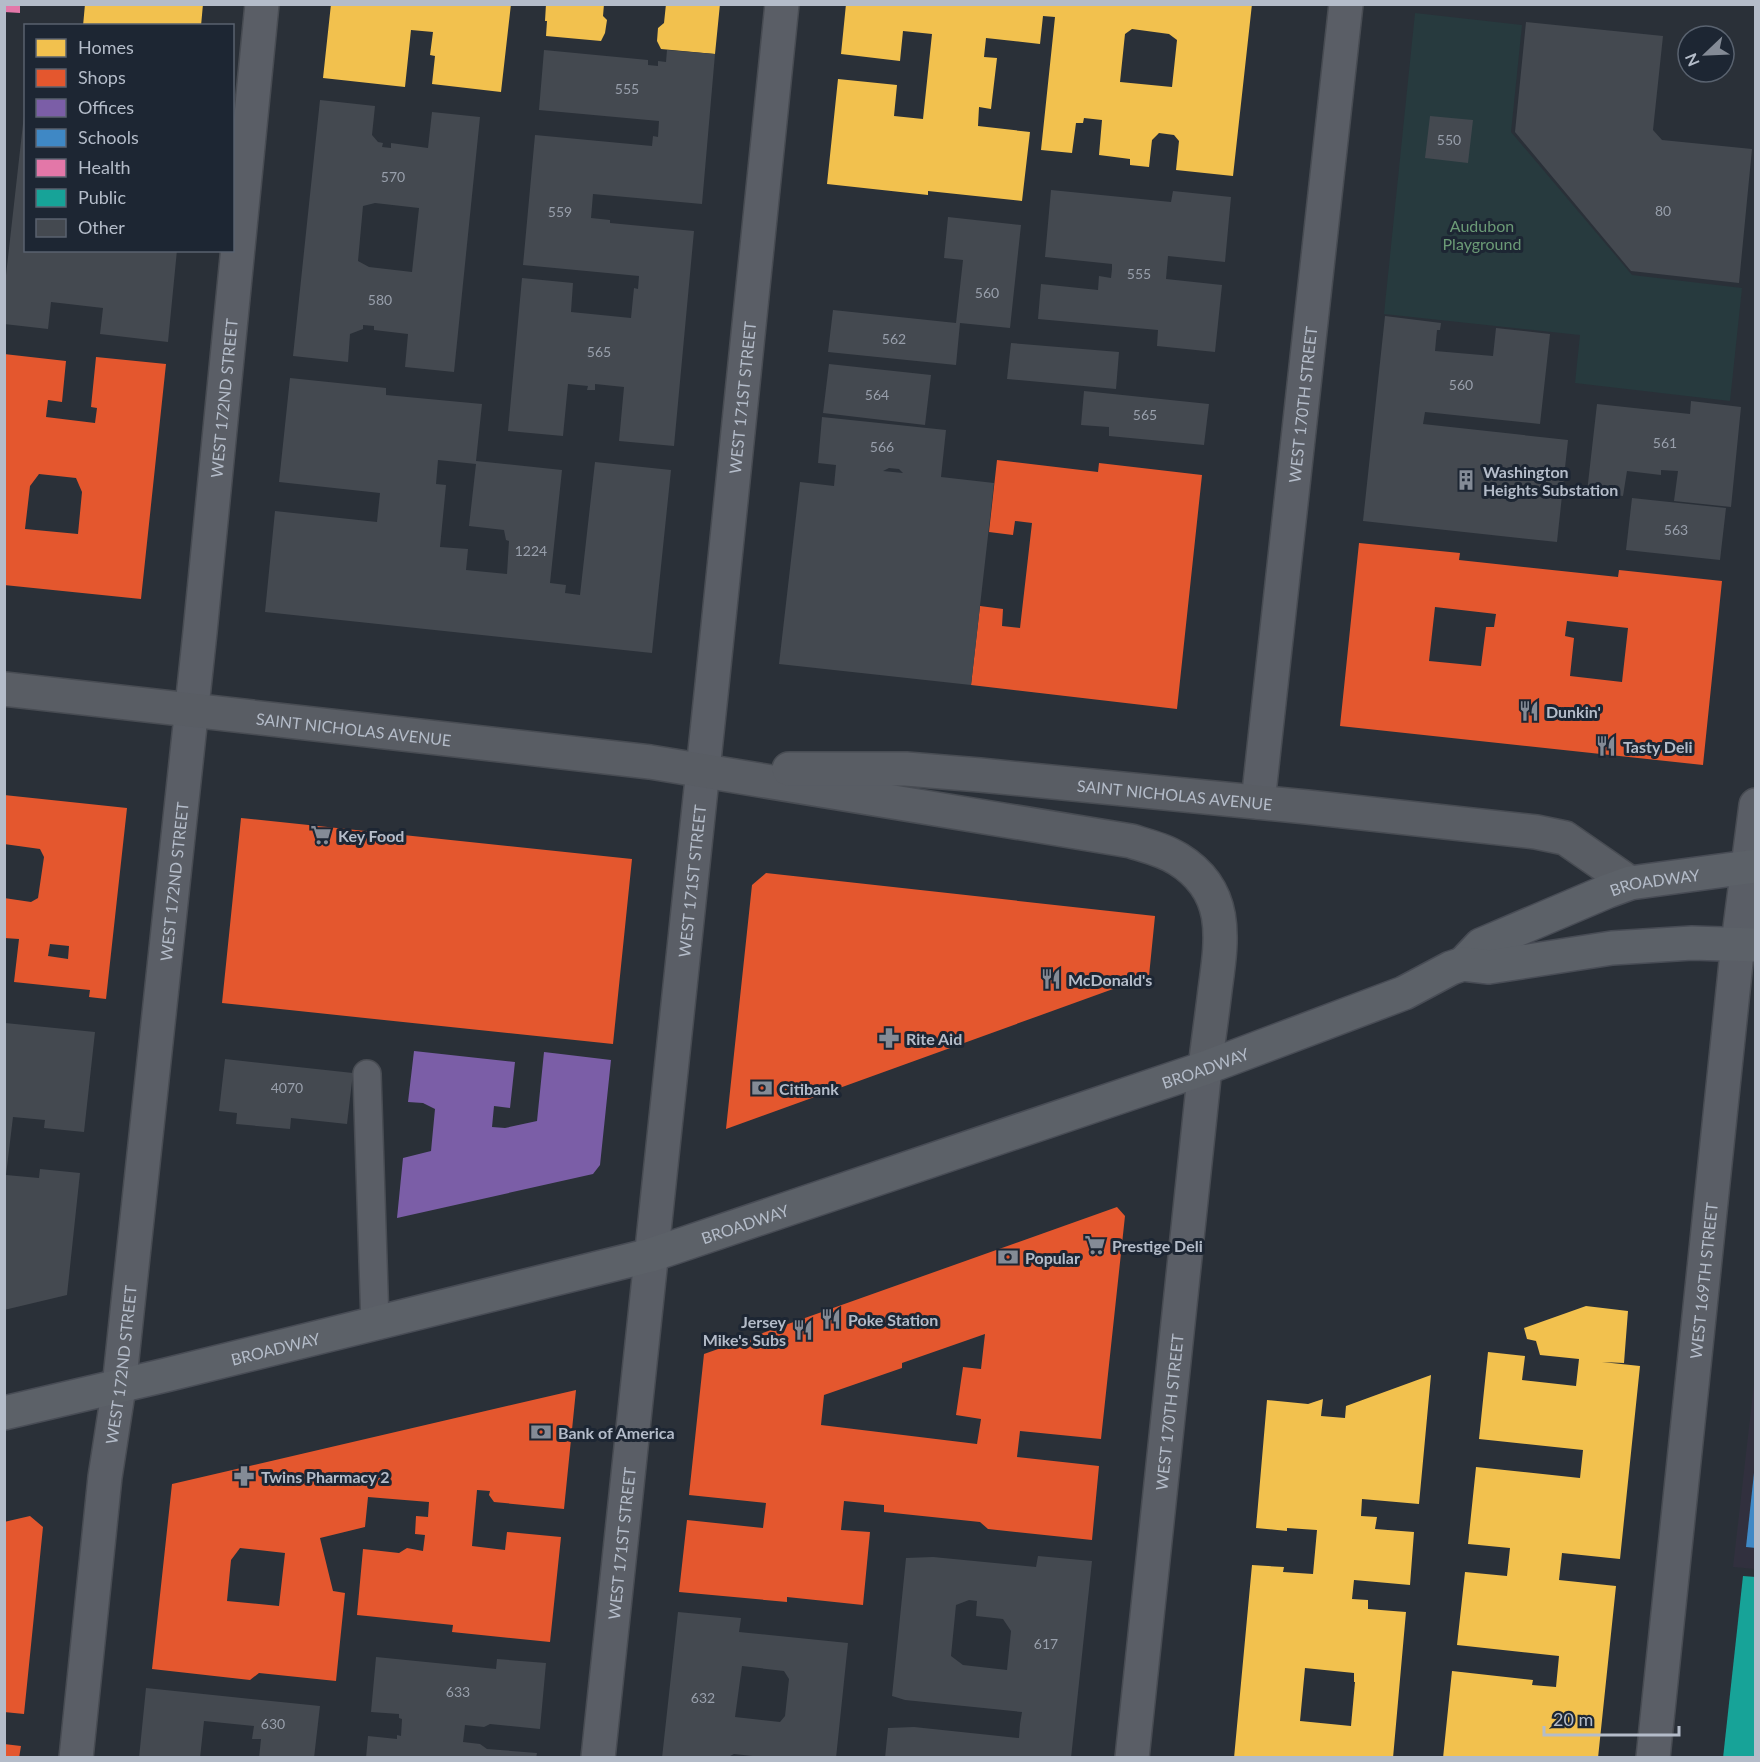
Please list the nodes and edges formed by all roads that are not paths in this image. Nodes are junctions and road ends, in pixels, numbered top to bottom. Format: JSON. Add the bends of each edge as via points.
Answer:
{"nodes":[{"id":1,"x":262,"y":4,"type":"edge"},
{"id":2,"x":782,"y":4,"type":"edge"},
{"id":3,"x":1346,"y":4,"type":"edge"},
{"id":4,"x":4,"y":689,"type":"edge"},
{"id":5,"x":192,"y":709,"type":"junction"},
{"id":6,"x":703,"y":770,"type":"junction"},
{"id":7,"x":1258,"y":802,"type":"junction"},
{"id":8,"x":1755,"y":805,"type":"edge"},
{"id":9,"x":1751,"y":866,"type":"edge"},
{"id":10,"x":1630,"y":883,"type":"junction"},
{"id":11,"x":1747,"y":944,"type":"edge"},
{"id":12,"x":1463,"y":964,"type":"junction"},
{"id":13,"x":1205,"y":1068,"type":"junction"},
{"id":14,"x":367,"y":1074,"type":"dead end"},
{"id":15,"x":651,"y":1255,"type":"junction"},
{"id":16,"x":375,"y":1323,"type":"junction"},
{"id":17,"x":119,"y":1387,"type":"junction"},
{"id":18,"x":4,"y":1413,"type":"edge"},
{"id":19,"x":76,"y":1758,"type":"edge"},
{"id":20,"x":598,"y":1758,"type":"edge"},
{"id":21,"x":1132,"y":1758,"type":"edge"},
{"id":22,"x":1653,"y":1758,"type":"edge"}],
"edges":[{"from":1,"to":5,"type":"street","name":"WEST 172ND STREET"},
{"from":2,"to":6,"type":"street","name":"WEST 171ST STREET"},
{"from":3,"to":7,"type":"street","name":"WEST 170TH STREET"},
{"from":4,"to":5,"type":"main road","name":"SAINT NICHOLAS AVENUE"},
{"from":5,"to":6,"type":"main road","name":"SAINT NICHOLAS AVENUE"},
{"from":5,"to":17,"type":"street","name":"WEST 172ND STREET"},
{"from":6,"to":7,"type":"main road","name":"SAINT NICHOLAS AVENUE","via":[[906,769]]},
{"from":6,"to":13,"type":"main road","name":"SAINT NICHOLAS AVENUE","via":[[1105,835],[1181,860],[1209,888],[1220,923]]},
{"from":6,"to":15,"type":"street","name":"WEST 171ST STREET"},
{"from":7,"to":10,"type":"main road","name":"SAINT NICHOLAS AVENUE","via":[[1565,838]]},
{"from":8,"to":9,"type":"street","name":"WEST 169TH STREET"},
{"from":9,"to":10,"type":"main road","name":"BROADWAY"},
{"from":9,"to":11,"type":"street","name":"WEST 169TH STREET"},
{"from":10,"to":12,"type":"main road","name":"BROADWAY","via":[[1481,945]]},
{"from":11,"to":12,"type":"main road","name":"BROADWAY","via":[[1612,948],[1489,967]]},
{"from":11,"to":22,"type":"street","name":"WEST 169TH STREET"},
{"from":12,"to":13,"type":"main road","name":"BROADWAY","via":[[1404,993]]},
{"from":13,"to":15,"type":"main road","name":"BROADWAY"},
{"from":13,"to":21,"type":"street","name":"WEST 170TH STREET"},
{"from":14,"to":16,"type":"lane"},
{"from":15,"to":16,"type":"main road","name":"BROADWAY"},
{"from":15,"to":20,"type":"street","name":"WEST 171ST STREET"},
{"from":16,"to":17,"type":"main road","name":"BROADWAY"},
{"from":17,"to":18,"type":"main road","name":"BROADWAY"},
{"from":17,"to":19,"type":"street","name":"WEST 172ND STREET","via":[[105,1477]]}]}
